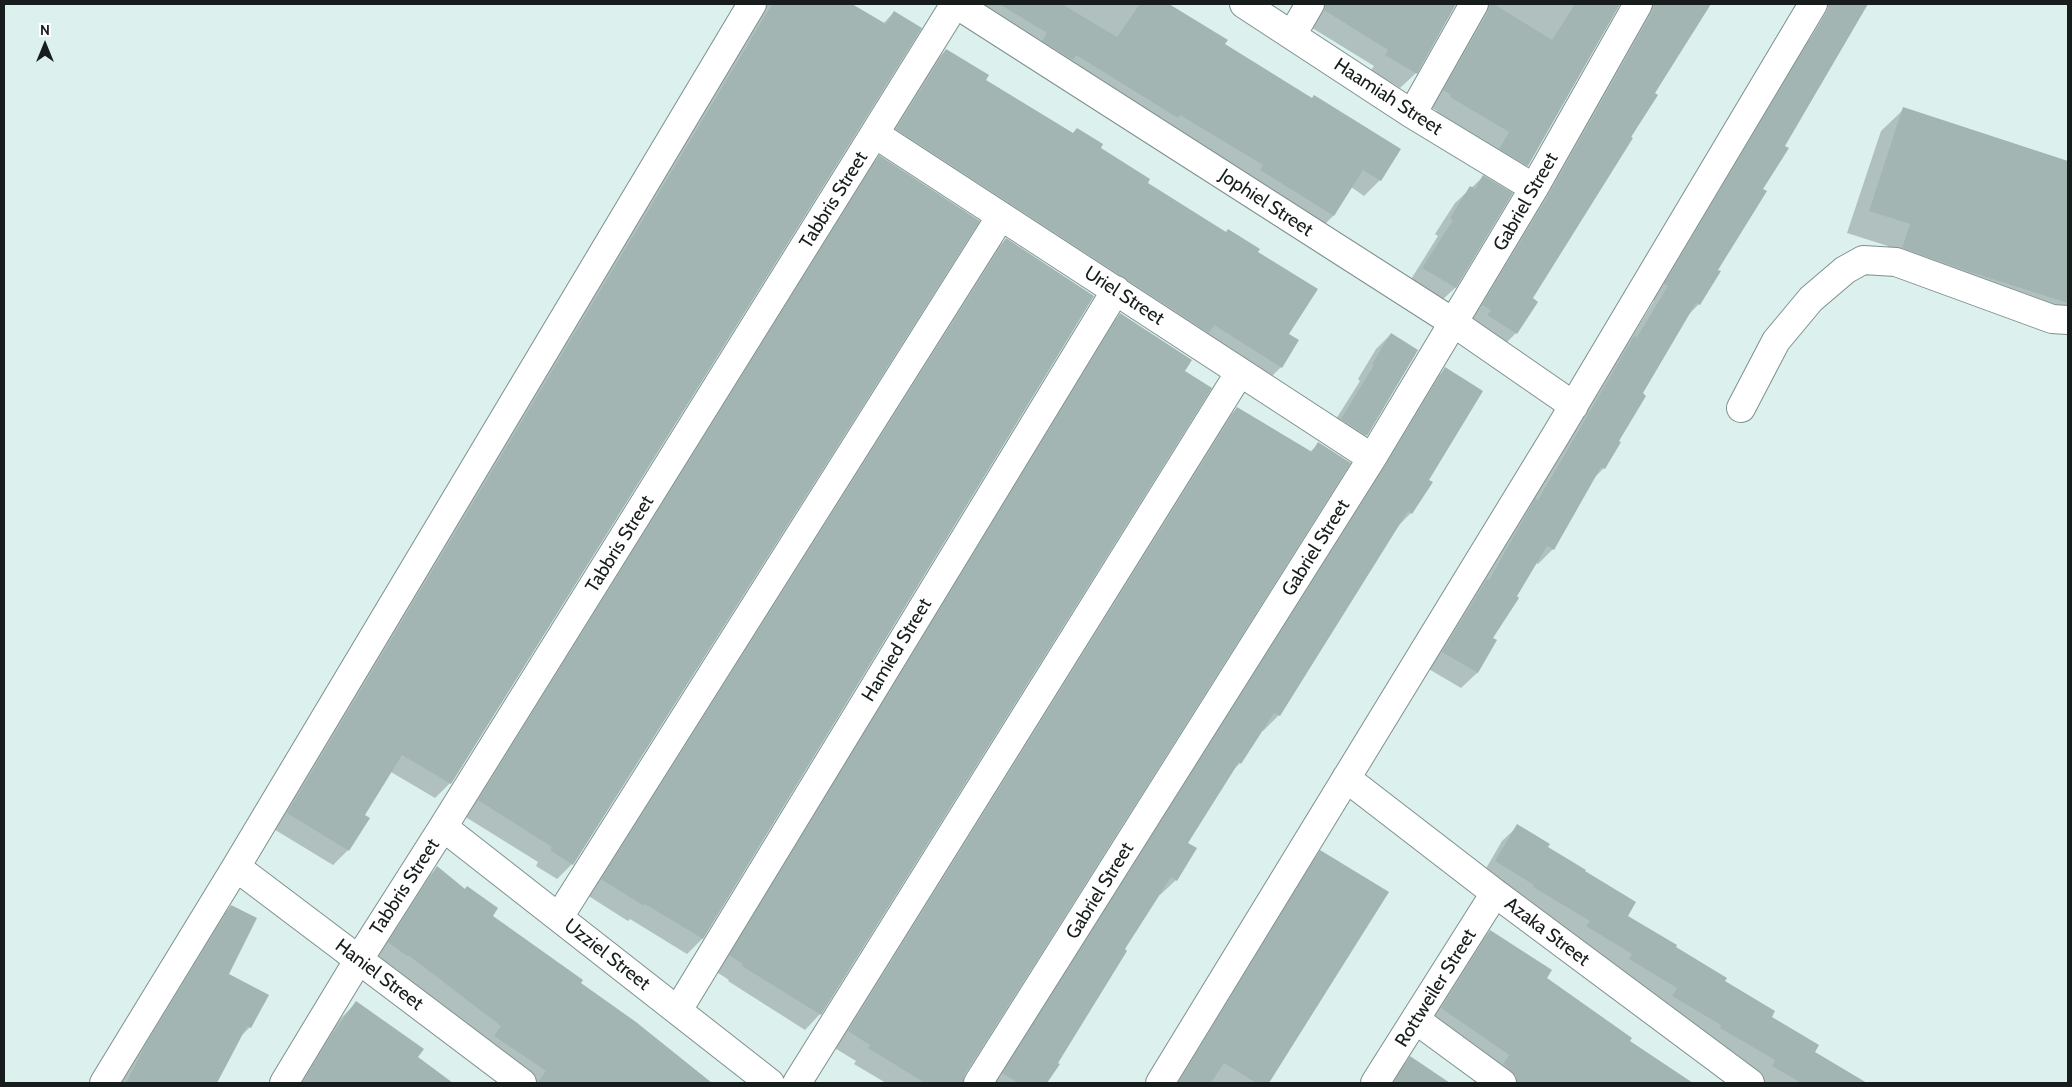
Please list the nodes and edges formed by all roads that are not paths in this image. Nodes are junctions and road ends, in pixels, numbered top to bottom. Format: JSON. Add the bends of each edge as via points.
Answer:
{"nodes":[{"id":1,"x":752,"y":4,"type":"edge"},
{"id":2,"x":956,"y":4,"type":"edge"},
{"id":3,"x":1244,"y":4,"type":"edge"},
{"id":4,"x":1310,"y":4,"type":"edge"},
{"id":5,"x":1474,"y":4,"type":"edge"},
{"id":6,"x":1638,"y":4,"type":"edge"},
{"id":7,"x":1813,"y":4,"type":"edge"},
{"id":8,"x":1292,"y":35,"type":"junction"},
{"id":9,"x":1412,"y":114,"type":"junction"},
{"id":10,"x":875,"y":134,"type":"junction"},
{"id":11,"x":1534,"y":188,"type":"junction"},
{"id":12,"x":1001,"y":216,"type":"junction"},
{"id":13,"x":1116,"y":290,"type":"junction"},
{"id":14,"x":2068,"y":320,"type":"edge"},
{"id":15,"x":1454,"y":323,"type":"junction"},
{"id":16,"x":1240,"y":372,"type":"junction"},
{"id":17,"x":1574,"y":406,"type":"junction"},
{"id":18,"x":1741,"y":408,"type":"dead end"},
{"id":19,"x":1372,"y":458,"type":"junction"},
{"id":20,"x":1346,"y":778,"type":"junction"},
{"id":21,"x":443,"y":827,"type":"junction"},
{"id":22,"x":236,"y":867,"type":"junction"},
{"id":23,"x":1495,"y":893,"type":"junction"},
{"id":24,"x":559,"y":917,"type":"junction"},
{"id":25,"x":359,"y":959,"type":"junction"},
{"id":26,"x":678,"y":1010,"type":"junction"},
{"id":27,"x":1416,"y":1020,"type":"junction"},
{"id":28,"x":104,"y":1083,"type":"edge"},
{"id":29,"x":284,"y":1083,"type":"edge"},
{"id":30,"x":522,"y":1083,"type":"edge"},
{"id":31,"x":770,"y":1083,"type":"edge"},
{"id":32,"x":798,"y":1083,"type":"edge"},
{"id":33,"x":978,"y":1083,"type":"edge"},
{"id":34,"x":1160,"y":1083,"type":"edge"},
{"id":35,"x":1376,"y":1083,"type":"edge"},
{"id":36,"x":1502,"y":1083,"type":"edge"},
{"id":37,"x":1750,"y":1083,"type":"edge"}],
"edges":[{"from":1,"to":22,"type":"street"},
{"from":2,"to":10,"type":"street","name":"Tabbris Street"},
{"from":2,"to":15,"type":"street","name":"Jophiel Street"},
{"from":3,"to":8,"type":"street","name":"Haamiah Street"},
{"from":4,"to":8,"type":"street"},
{"from":5,"to":9,"type":"street"},
{"from":6,"to":11,"type":"street","name":"Gabriel Street"},
{"from":7,"to":17,"type":"street"},
{"from":8,"to":9,"type":"street","name":"Haamiah Street"},
{"from":9,"to":11,"type":"street","name":"Haamiah Street"},
{"from":10,"to":12,"type":"street","name":"Uriel Street"},
{"from":10,"to":21,"type":"street","name":"Tabbris Street"},
{"from":11,"to":15,"type":"street","name":"Gabriel Street"},
{"from":12,"to":13,"type":"street","name":"Uriel Street"},
{"from":12,"to":24,"type":"street"},
{"from":13,"to":16,"type":"street","name":"Uriel Street"},
{"from":13,"to":26,"type":"street","name":"Hamied Street"},
{"from":14,"to":18,"type":"street","via":[[2052,319],[1896,262],[1863,260],[1845,270],[1811,299],[1776,342]]},
{"from":15,"to":17,"type":"street","name":"Jophiel Street"},
{"from":15,"to":19,"type":"street","name":"Gabriel Street"},
{"from":16,"to":19,"type":"street","name":"Uriel Street"},
{"from":16,"to":32,"type":"street"},
{"from":17,"to":20,"type":"street"},
{"from":19,"to":33,"type":"street","name":"Gabriel Street"},
{"from":20,"to":23,"type":"street","name":"Azaka Street"},
{"from":20,"to":34,"type":"street"},
{"from":21,"to":24,"type":"street","name":"Uzziel Street"},
{"from":21,"to":25,"type":"street","name":"Tabbris Street"},
{"from":22,"to":25,"type":"street","name":"Haniel Street"},
{"from":22,"to":28,"type":"street"},
{"from":23,"to":27,"type":"street","name":"Rottweiler Street"},
{"from":23,"to":37,"type":"street","name":"Azaka Street"},
{"from":24,"to":26,"type":"street","name":"Uzziel Street"},
{"from":25,"to":29,"type":"street","name":"Tabbris Street"},
{"from":25,"to":30,"type":"street","name":"Haniel Street"},
{"from":26,"to":31,"type":"street","name":"Uzziel Street"},
{"from":27,"to":35,"type":"street","name":"Rottweiler Street"},
{"from":27,"to":36,"type":"street"}]}
